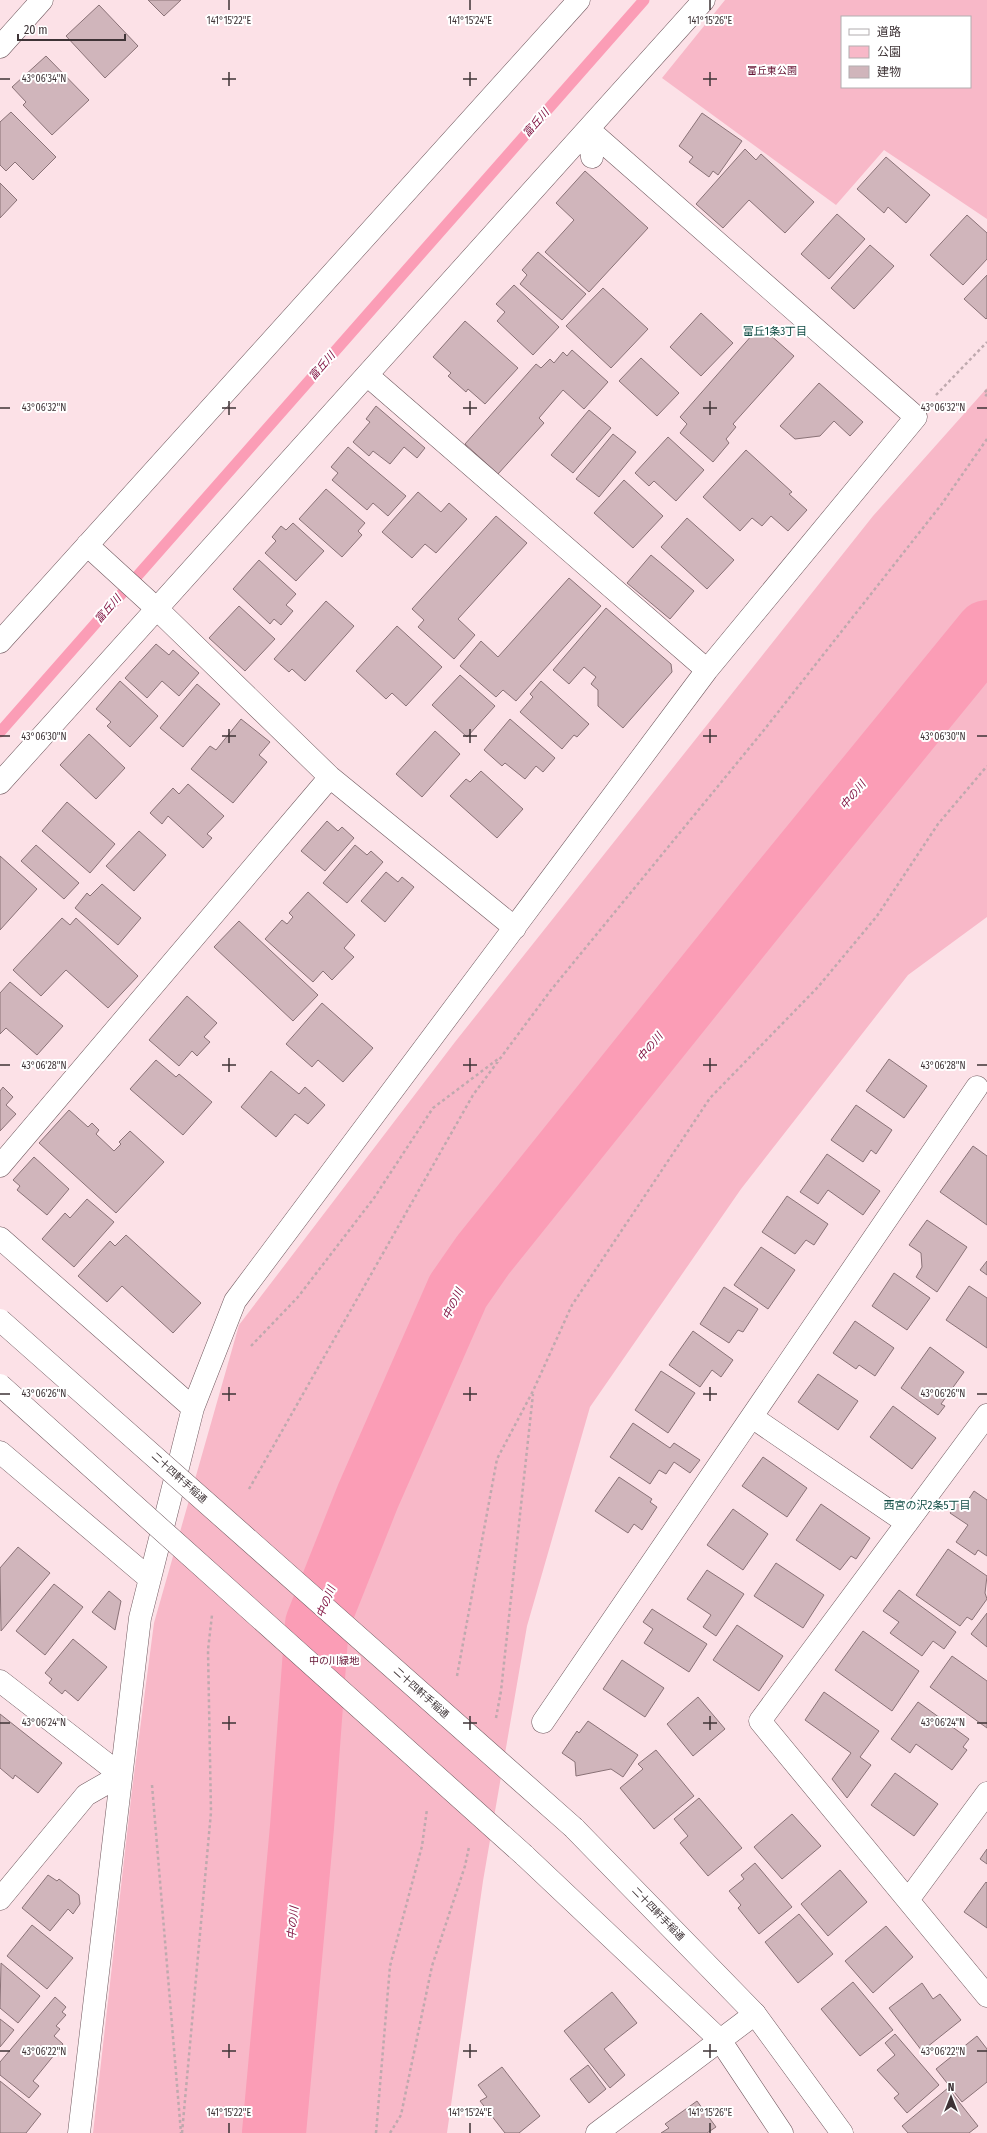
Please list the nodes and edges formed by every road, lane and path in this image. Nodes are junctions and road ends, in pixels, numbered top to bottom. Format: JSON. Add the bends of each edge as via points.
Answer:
{"nodes":[{"id":1,"x":42,"y":0,"type":"edge"},
{"id":2,"x":579,"y":0,"type":"edge"},
{"id":3,"x":704,"y":0,"type":"edge"},
{"id":4,"x":0,"y":48,"type":"edge"},
{"id":5,"x":588,"y":129,"type":"junction"},
{"id":6,"x":592,"y":157,"type":"dead end"},
{"id":7,"x":987,"y":342,"type":"edge"},
{"id":8,"x":367,"y":375,"type":"junction"},
{"id":9,"x":987,"y":390,"type":"edge"},
{"id":10,"x":987,"y":396,"type":"edge"},
{"id":11,"x":916,"y":417,"type":"junction"},
{"id":12,"x":987,"y":439,"type":"edge"},
{"id":13,"x":87,"y":545,"type":"junction"},
{"id":14,"x":150,"y":603,"type":"junction"},
{"id":15,"x":0,"y":642,"type":"edge"},
{"id":16,"x":707,"y":670,"type":"junction"},
{"id":17,"x":987,"y":766,"type":"edge"},
{"id":18,"x":330,"y":777,"type":"junction"},
{"id":19,"x":0,"y":783,"type":"edge"},
{"id":20,"x":515,"y":928,"type":"junction"},
{"id":21,"x":501,"y":1057,"type":"junction"},
{"id":22,"x":978,"y":1087,"type":"dead end"},
{"id":23,"x":0,"y":1166,"type":"edge"},
{"id":24,"x":0,"y":1238,"type":"edge"},
{"id":25,"x":0,"y":1320,"type":"edge"},
{"id":26,"x":246,"y":1351,"type":"dead end"},
{"id":27,"x":0,"y":1384,"type":"edge"},
{"id":28,"x":193,"y":1408,"type":"junction"},
{"id":29,"x":987,"y":1415,"type":"edge"},
{"id":30,"x":752,"y":1416,"type":"junction"},
{"id":31,"x":0,"y":1452,"type":"edge"},
{"id":32,"x":249,"y":1489,"type":"dead end"},
{"id":33,"x":907,"y":1523,"type":"junction"},
{"id":34,"x":150,"y":1579,"type":"junction"},
{"id":35,"x":212,"y":1613,"type":"dead end"},
{"id":36,"x":457,"y":1676,"type":"dead end"},
{"id":37,"x":0,"y":1681,"type":"edge"},
{"id":38,"x":543,"y":1722,"type":"dead end"},
{"id":39,"x":121,"y":1775,"type":"junction"},
{"id":40,"x":152,"y":1784,"type":"dead end"},
{"id":41,"x":987,"y":1793,"type":"edge"},
{"id":42,"x":428,"y":1807,"type":"dead end"},
{"id":43,"x":0,"y":1899,"type":"edge"},
{"id":44,"x":908,"y":1900,"type":"junction"},
{"id":45,"x":987,"y":1996,"type":"edge"},
{"id":46,"x":755,"y":2014,"type":"junction"},
{"id":47,"x":720,"y":2040,"type":"junction"},
{"id":48,"x":79,"y":2133,"type":"edge"},
{"id":49,"x":181,"y":2133,"type":"edge"},
{"id":50,"x":376,"y":2133,"type":"edge"},
{"id":51,"x":597,"y":2133,"type":"edge"},
{"id":52,"x":782,"y":2133,"type":"edge"},
{"id":53,"x":842,"y":2133,"type":"edge"}],
"edges":[{"from":1,"to":4,"type":"street"},
{"from":2,"to":13,"type":"street"},
{"from":3,"to":5,"type":"street"},
{"from":5,"to":6,"type":"street"},
{"from":5,"to":8,"type":"street"},
{"from":5,"to":11,"type":"street"},
{"from":7,"to":11,"type":"path"},
{"from":8,"to":14,"type":"street"},
{"from":8,"to":16,"type":"street"},
{"from":9,"to":10,"type":"path","via":[[984,393]]},
{"from":11,"to":16,"type":"street"},
{"from":12,"to":21,"type":"path","via":[[916,536],[759,736],[551,990]]},
{"from":13,"to":14,"type":"street"},
{"from":13,"to":15,"type":"street"},
{"from":14,"to":18,"type":"street"},
{"from":14,"to":19,"type":"street"},
{"from":16,"to":20,"type":"street"},
{"from":17,"to":36,"type":"path","via":[[938,824],[877,916],[818,987],[710,1098],[572,1305],[533,1391],[497,1459]]},
{"from":18,"to":20,"type":"street"},
{"from":18,"to":23,"type":"street"},
{"from":20,"to":28,"type":"street","via":[[235,1301]]},
{"from":21,"to":26,"type":"path","via":[[433,1108],[374,1198],[298,1297]]},
{"from":21,"to":32,"type":"path","via":[[473,1095]]},
{"from":22,"to":30,"type":"street"},
{"from":24,"to":28,"type":"street"},
{"from":25,"to":46,"type":"street","name":"二十四軒手稲通","bridge":true,"via":[[574,1828]]},
{"from":27,"to":47,"type":"street","bridge":true,"via":[[524,1855]]},
{"from":28,"to":34,"type":"street"},
{"from":29,"to":33,"type":"street"},
{"from":30,"to":33,"type":"street"},
{"from":30,"to":38,"type":"street"},
{"from":31,"to":34,"type":"street"},
{"from":33,"to":44,"type":"street","via":[[760,1721]]},
{"from":34,"to":39,"type":"street","via":[[140,1618]]},
{"from":35,"to":49,"type":"path","via":[[208,1650],[211,1812]]},
{"from":37,"to":39,"type":"street"},
{"from":39,"to":43,"type":"street","via":[[86,1795]]},
{"from":39,"to":48,"type":"street"},
{"from":40,"to":49,"type":"path"},
{"from":41,"to":44,"type":"street"},
{"from":42,"to":50,"type":"path","via":[[422,1846],[390,1966]]},
{"from":44,"to":45,"type":"street"},
{"from":46,"to":47,"type":"street"},
{"from":46,"to":53,"type":"street","name":"二十四軒手稲通"},
{"from":47,"to":51,"type":"street"},
{"from":47,"to":52,"type":"street"}]}
